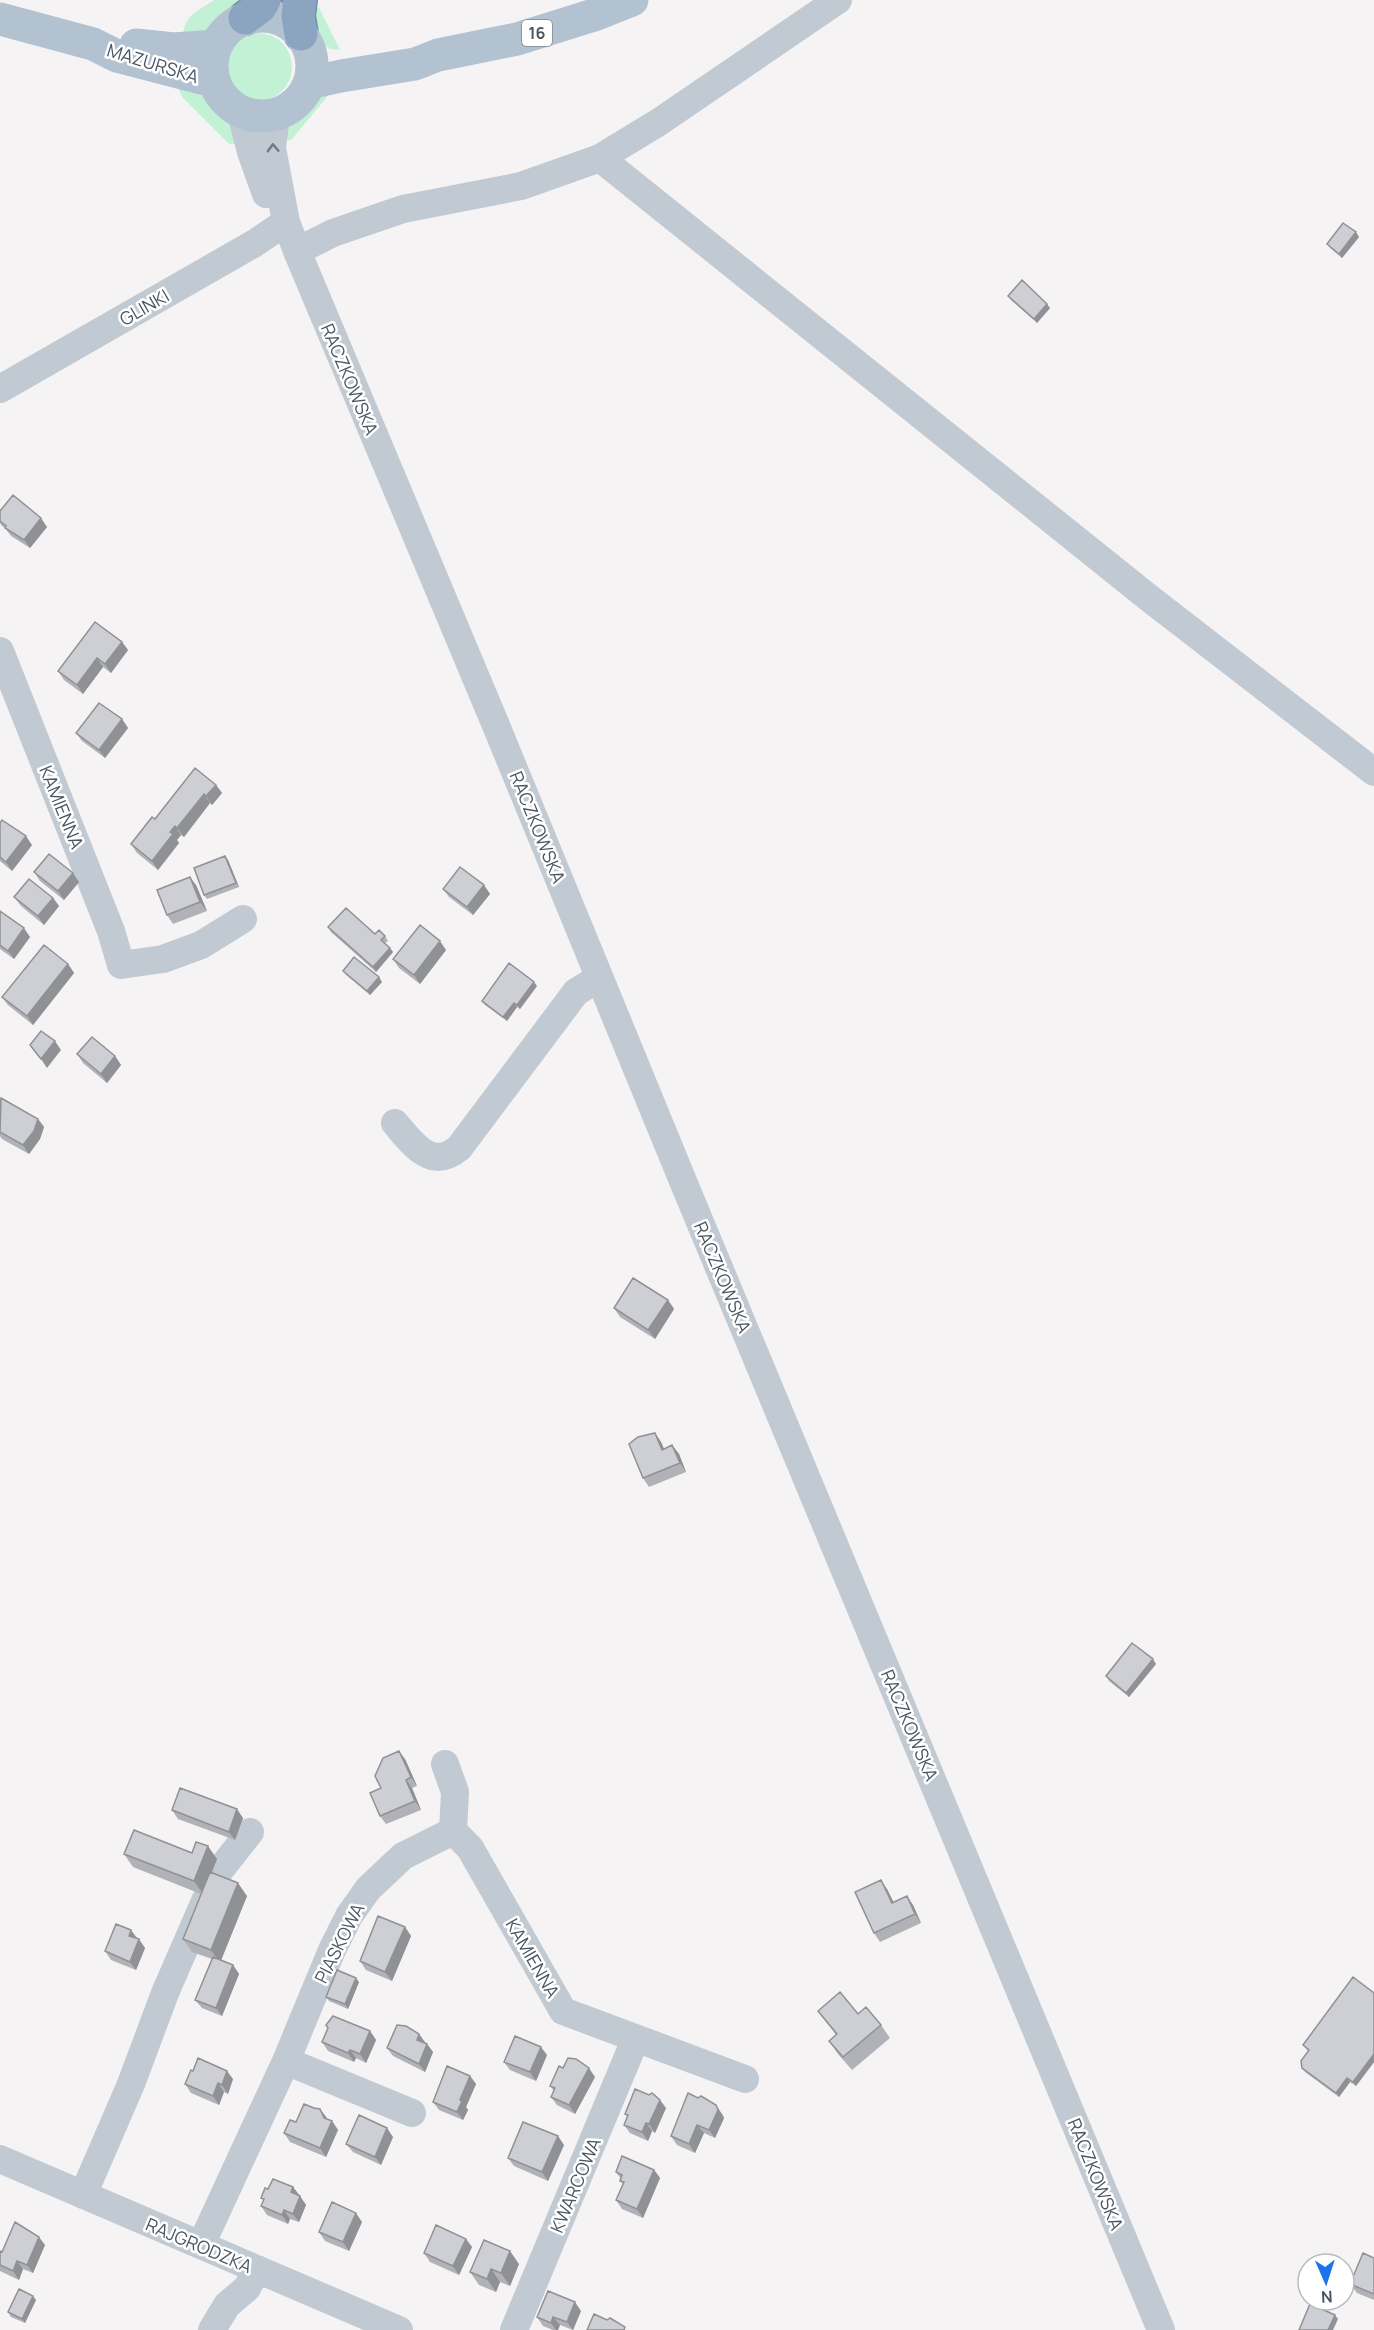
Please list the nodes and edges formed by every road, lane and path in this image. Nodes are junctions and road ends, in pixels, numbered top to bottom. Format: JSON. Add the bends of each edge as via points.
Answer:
{"nodes":[{"id":1,"x":300,"y":0,"type":"edge"},
{"id":2,"x":632,"y":0,"type":"edge"},
{"id":3,"x":838,"y":0,"type":"edge"},
{"id":4,"x":255,"y":9,"type":"edge"},
{"id":5,"x":0,"y":20,"type":"edge"},
{"id":6,"x":305,"y":42,"type":"junction"},
{"id":7,"x":93,"y":44,"type":"junction"},
{"id":8,"x":215,"y":46,"type":"junction"},
{"id":9,"x":438,"y":56,"type":"junction"},
{"id":10,"x":213,"y":81,"type":"junction"},
{"id":11,"x":309,"y":83,"type":"junction"},
{"id":12,"x":241,"y":113,"type":"junction"},
{"id":13,"x":276,"y":115,"type":"junction"},
{"id":14,"x":600,"y":158,"type":"junction"},
{"id":15,"x":286,"y":222,"type":"junction"},
{"id":16,"x":297,"y":251,"type":"junction"},
{"id":17,"x":0,"y":389,"type":"edge"},
{"id":18,"x":0,"y":651,"type":"edge"},
{"id":19,"x":1374,"y":771,"type":"edge"},
{"id":20,"x":243,"y":919,"type":"dead end"},
{"id":21,"x":599,"y":978,"type":"junction"},
{"id":22,"x":395,"y":1123,"type":"dead end"},
{"id":23,"x":445,"y":1764,"type":"dead end"},
{"id":24,"x":453,"y":1831,"type":"junction"},
{"id":25,"x":250,"y":1832,"type":"dead end"},
{"id":26,"x":635,"y":2040,"type":"junction"},
{"id":27,"x":286,"y":2061,"type":"junction"},
{"id":28,"x":744,"y":2079,"type":"dead end"},
{"id":29,"x":412,"y":2113,"type":"dead end"},
{"id":30,"x":0,"y":2159,"type":"edge"},
{"id":31,"x":83,"y":2195,"type":"junction"},
{"id":32,"x":201,"y":2245,"type":"junction"},
{"id":33,"x":256,"y":2269,"type":"junction"},
{"id":34,"x":212,"y":2330,"type":"edge"},
{"id":35,"x":399,"y":2330,"type":"edge"},
{"id":36,"x":514,"y":2330,"type":"edge"},
{"id":37,"x":1161,"y":2330,"type":"edge"}],
"edges":[{"from":1,"to":6,"type":"highway","via":[[298,16]]},
{"from":2,"to":9,"type":"main road","number":"16","via":[[517,39]]},
{"from":3,"to":14,"type":"street"},
{"from":4,"to":6,"type":"main road","number":"16","via":[[260,16],[289,24]]},
{"from":4,"to":8,"type":"main road","number":"16","via":[[222,34]]},
{"from":5,"to":7,"type":"main road","name":"MAZURSKA"},
{"from":6,"to":9,"type":"main road","number":"16","via":[[344,57],[411,53]]},
{"from":6,"to":11,"type":"main road","via":[[312,66]]},
{"from":7,"to":8,"type":"main road","name":"MAZURSKA","via":[[174,49]]},
{"from":7,"to":10,"type":"main road","name":"MAZURSKA","via":[[117,56]]},
{"from":8,"to":10,"type":"main road","via":[[211,63]]},
{"from":9,"to":11,"type":"main road","number":"16","via":[[415,64]]},
{"from":10,"to":12,"type":"main road","via":[[224,100]]},
{"from":11,"to":13,"type":"main road","via":[[291,108]]},
{"from":12,"to":13,"type":"main road"},
{"from":12,"to":15,"type":"street","name":"RACZKOWSKA","via":[[270,203]]},
{"from":15,"to":13,"type":"street","name":"RACZKOWSKA","one_way":true,"via":[[272,148]]},
{"from":14,"to":16,"type":"street","via":[[521,186],[403,209],[333,233]]},
{"from":14,"to":19,"type":"street","via":[[1112,569]]},
{"from":15,"to":16,"type":"street","name":"RACZKOWSKA"},
{"from":15,"to":17,"type":"street","name":"GLINKI"},
{"from":16,"to":21,"type":"street","name":"RACZKOWSKA"},
{"from":18,"to":20,"type":"street","name":"KAMIENNA","via":[[121,964],[163,959],[201,945]]},
{"from":21,"to":22,"type":"street","via":[[576,992],[450,1156],[430,1156],[414,1146]]},
{"from":21,"to":37,"type":"street","name":"RACZKOWSKA"},
{"from":23,"to":24,"type":"street","via":[[455,1792]]},
{"from":24,"to":26,"type":"street","name":"KAMIENNA","via":[[470,1848],[563,2011]]},
{"from":24,"to":27,"type":"street","name":"PIASKOWA","via":[[403,1856],[368,1889],[332,1950]]},
{"from":25,"to":31,"type":"street","via":[[220,1870],[205,1901]]},
{"from":26,"to":28,"type":"street","name":"KAMIENNA"},
{"from":26,"to":36,"type":"street","name":"KWARCOWA"},
{"from":27,"to":29,"type":"street"},
{"from":27,"to":32,"type":"street","name":"PIASKOWA"},
{"from":30,"to":31,"type":"street","name":"RAJGRODZKA"},
{"from":31,"to":32,"type":"street","name":"RAJGRODZKA"},
{"from":32,"to":33,"type":"street","name":"RAJGRODZKA"},
{"from":33,"to":34,"type":"street","via":[[247,2288],[227,2305]]},
{"from":33,"to":35,"type":"street","name":"RAJGRODZKA"}]}
